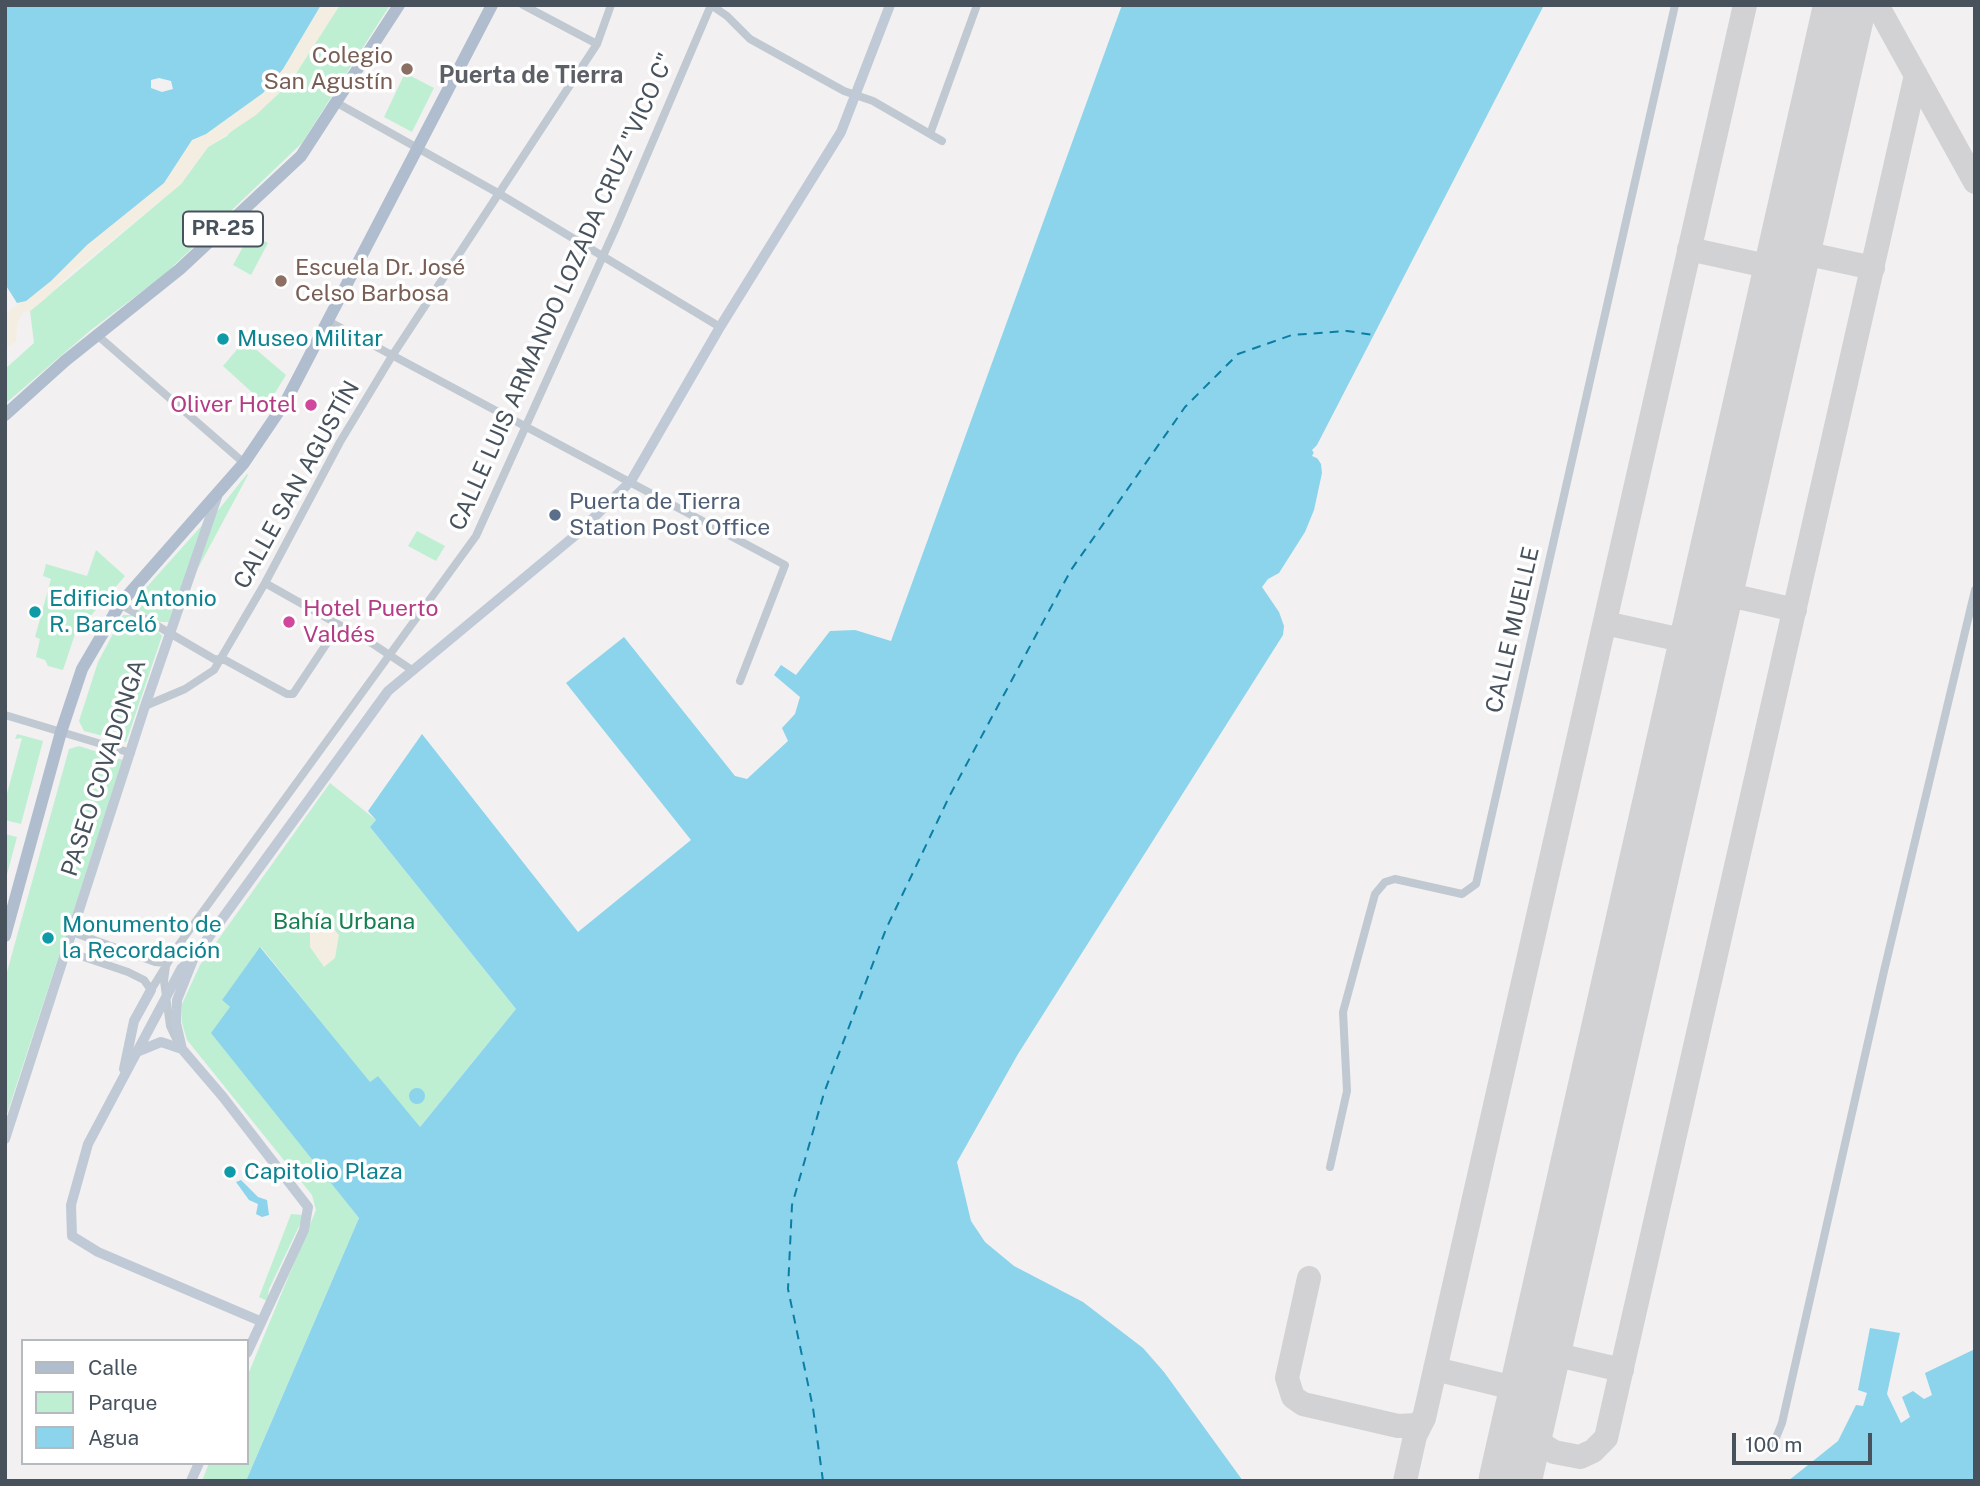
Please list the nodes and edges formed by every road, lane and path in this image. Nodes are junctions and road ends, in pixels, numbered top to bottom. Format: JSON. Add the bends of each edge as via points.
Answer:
{"nodes":[{"id":1,"x":399,"y":5,"type":"edge"},
{"id":2,"x":492,"y":5,"type":"edge"},
{"id":3,"x":523,"y":5,"type":"edge"},
{"id":4,"x":611,"y":5,"type":"edge"},
{"id":5,"x":711,"y":5,"type":"edge"},
{"id":6,"x":890,"y":5,"type":"edge"},
{"id":7,"x":977,"y":5,"type":"edge"},
{"id":8,"x":1675,"y":5,"type":"edge"},
{"id":9,"x":597,"y":44,"type":"junction"},
{"id":10,"x":857,"y":96,"type":"junction"},
{"id":11,"x":337,"y":103,"type":"junction"},
{"id":12,"x":930,"y":134,"type":"junction"},
{"id":13,"x":942,"y":141,"type":"dead end"},
{"id":14,"x":418,"y":147,"type":"junction"},
{"id":15,"x":498,"y":193,"type":"junction"},
{"id":16,"x":603,"y":257,"type":"junction"},
{"id":17,"x":328,"y":321,"type":"junction"},
{"id":18,"x":720,"y":327,"type":"junction"},
{"id":19,"x":97,"y":335,"type":"junction"},
{"id":20,"x":392,"y":356,"type":"junction"},
{"id":21,"x":5,"y":415,"type":"edge"},
{"id":22,"x":527,"y":425,"type":"junction"},
{"id":23,"x":244,"y":463,"type":"junction"},
{"id":24,"x":631,"y":481,"type":"junction"},
{"id":25,"x":219,"y":491,"type":"junction"},
{"id":26,"x":265,"y":583,"type":"junction"},
{"id":27,"x":1975,"y":590,"type":"edge"},
{"id":28,"x":120,"y":604,"type":"junction"},
{"id":29,"x":339,"y":625,"type":"junction"},
{"id":30,"x":170,"y":633,"type":"junction"},
{"id":31,"x":388,"y":653,"type":"junction"},
{"id":32,"x":220,"y":659,"type":"junction"},
{"id":33,"x":412,"y":670,"type":"junction"},
{"id":34,"x":740,"y":681,"type":"dead end"},
{"id":35,"x":145,"y":706,"type":"junction"},
{"id":36,"x":5,"y":715,"type":"edge"},
{"id":37,"x":61,"y":732,"type":"junction"},
{"id":38,"x":131,"y":753,"type":"junction"},
{"id":39,"x":72,"y":932,"type":"junction"},
{"id":40,"x":5,"y":936,"type":"edge"},
{"id":41,"x":66,"y":951,"type":"junction"},
{"id":42,"x":195,"y":956,"type":"junction"},
{"id":43,"x":167,"y":963,"type":"junction"},
{"id":44,"x":151,"y":990,"type":"junction"},
{"id":45,"x":166,"y":996,"type":"junction"},
{"id":46,"x":181,"y":1049,"type":"junction"},
{"id":47,"x":137,"y":1052,"type":"junction"},
{"id":48,"x":121,"y":1082,"type":"junction"},
{"id":49,"x":5,"y":1139,"type":"edge"},
{"id":50,"x":1330,"y":1167,"type":"dead end"},
{"id":51,"x":260,"y":1321,"type":"junction"},
{"id":52,"x":248,"y":1351,"type":"edge"},
{"id":53,"x":1771,"y":1450,"type":"dead end"},
{"id":54,"x":198,"y":1465,"type":"edge"},
{"id":55,"x":191,"y":1481,"type":"edge"}],
"edges":[{"from":1,"to":11,"type":"main road","number":"PR-25"},
{"from":2,"to":14,"type":"main road"},
{"from":3,"to":9,"type":"street"},
{"from":4,"to":9,"type":"street","name":"CALLE SAN AGUSTÍN"},
{"from":5,"to":10,"type":"street","via":[[750,39]]},
{"from":5,"to":16,"type":"street","name":"CALLE LUIS ARMANDO LOZADA CRUZ \"VICO C\""},
{"from":6,"to":10,"type":"main road"},
{"from":7,"to":12,"type":"street"},
{"from":8,"to":50,"type":"street","name":"CALLE MUELLE","via":[[1476,884],[1462,894],[1395,879],[1385,882],[1375,894],[1343,1012],[1347,1091]]},
{"from":9,"to":15,"type":"street","name":"CALLE SAN AGUSTÍN"},
{"from":10,"to":12,"type":"street"},
{"from":10,"to":18,"type":"main road","via":[[824,162]]},
{"from":11,"to":14,"type":"street"},
{"from":11,"to":19,"type":"main road","number":"PR-25","via":[[300,156],[180,269]]},
{"from":12,"to":13,"type":"street"},
{"from":14,"to":15,"type":"street"},
{"from":14,"to":17,"type":"main road"},
{"from":15,"to":16,"type":"street"},
{"from":15,"to":20,"type":"street","name":"CALLE SAN AGUSTÍN"},
{"from":16,"to":18,"type":"street"},
{"from":16,"to":22,"type":"street","name":"CALLE LUIS ARMANDO LOZADA CRUZ \"VICO C\""},
{"from":17,"to":20,"type":"street"},
{"from":17,"to":23,"type":"main road","via":[[286,401]]},
{"from":18,"to":24,"type":"main road"},
{"from":19,"to":21,"type":"main road","number":"PR-25"},
{"from":19,"to":23,"type":"street"},
{"from":20,"to":22,"type":"street"},
{"from":20,"to":26,"type":"street","name":"CALLE SAN AGUSTÍN"},
{"from":22,"to":24,"type":"street"},
{"from":22,"to":31,"type":"street","name":"CALLE LUIS ARMANDO LOZADA CRUZ \"VICO C\"","via":[[476,536]]},
{"from":23,"to":25,"type":"main road"},
{"from":24,"to":33,"type":"main road","via":[[577,534]]},
{"from":24,"to":34,"type":"street","via":[[785,565]]},
{"from":25,"to":28,"type":"main road"},
{"from":25,"to":30,"type":"main road","name":"PASEO COVADONGA"},
{"from":26,"to":29,"type":"street"},
{"from":26,"to":32,"type":"street","name":"CALLE SAN AGUSTÍN"},
{"from":27,"to":53,"type":"street","via":[[1782,1423]]},
{"from":28,"to":30,"type":"street"},
{"from":28,"to":37,"type":"main road","via":[[82,669]]},
{"from":29,"to":31,"type":"street"},
{"from":29,"to":32,"type":"street","via":[[293,694]]},
{"from":30,"to":32,"type":"street"},
{"from":30,"to":35,"type":"main road","name":"PASEO COVADONGA"},
{"from":31,"to":33,"type":"street"},
{"from":31,"to":43,"type":"street","name":"CALLE LUIS ARMANDO LOZADA CRUZ \"VICO C\""},
{"from":32,"to":35,"type":"street","name":"CALLE SAN AGUSTÍN","via":[[207,676]]},
{"from":33,"to":42,"type":"main road","via":[[388,691],[351,738]]},
{"from":35,"to":38,"type":"main road","name":"PASEO COVADONGA"},
{"from":36,"to":37,"type":"street"},
{"from":37,"to":38,"type":"street"},
{"from":37,"to":40,"type":"main road"},
{"from":38,"to":39,"type":"main road","name":"PASEO COVADONGA"},
{"from":39,"to":41,"type":"main road","name":"PASEO COVADONGA"},
{"from":39,"to":43,"type":"street"},
{"from":41,"to":44,"type":"street","via":[[128,972]]},
{"from":41,"to":49,"type":"main road","name":"PASEO COVADONGA"},
{"from":42,"to":45,"type":"main road","via":[[181,969]]},
{"from":42,"to":46,"type":"main road","via":[[177,1000]]},
{"from":43,"to":44,"type":"street","name":"CALLE LUIS ARMANDO LOZADA CRUZ \"VICO C\""},
{"from":43,"to":45,"type":"street"},
{"from":44,"to":48,"type":"main road","via":[[134,1021]]},
{"from":45,"to":46,"type":"street","via":[[172,1035]]},
{"from":45,"to":47,"type":"main road"},
{"from":46,"to":47,"type":"main road","via":[[161,1042]]},
{"from":46,"to":51,"type":"main road","via":[[309,1207],[304,1230]]},
{"from":47,"to":48,"type":"main road"},
{"from":48,"to":51,"type":"main road","via":[[80,1167],[71,1205],[72,1236],[98,1252]]},
{"from":51,"to":52,"type":"main road"},
{"from":54,"to":55,"type":"main road"}]}
